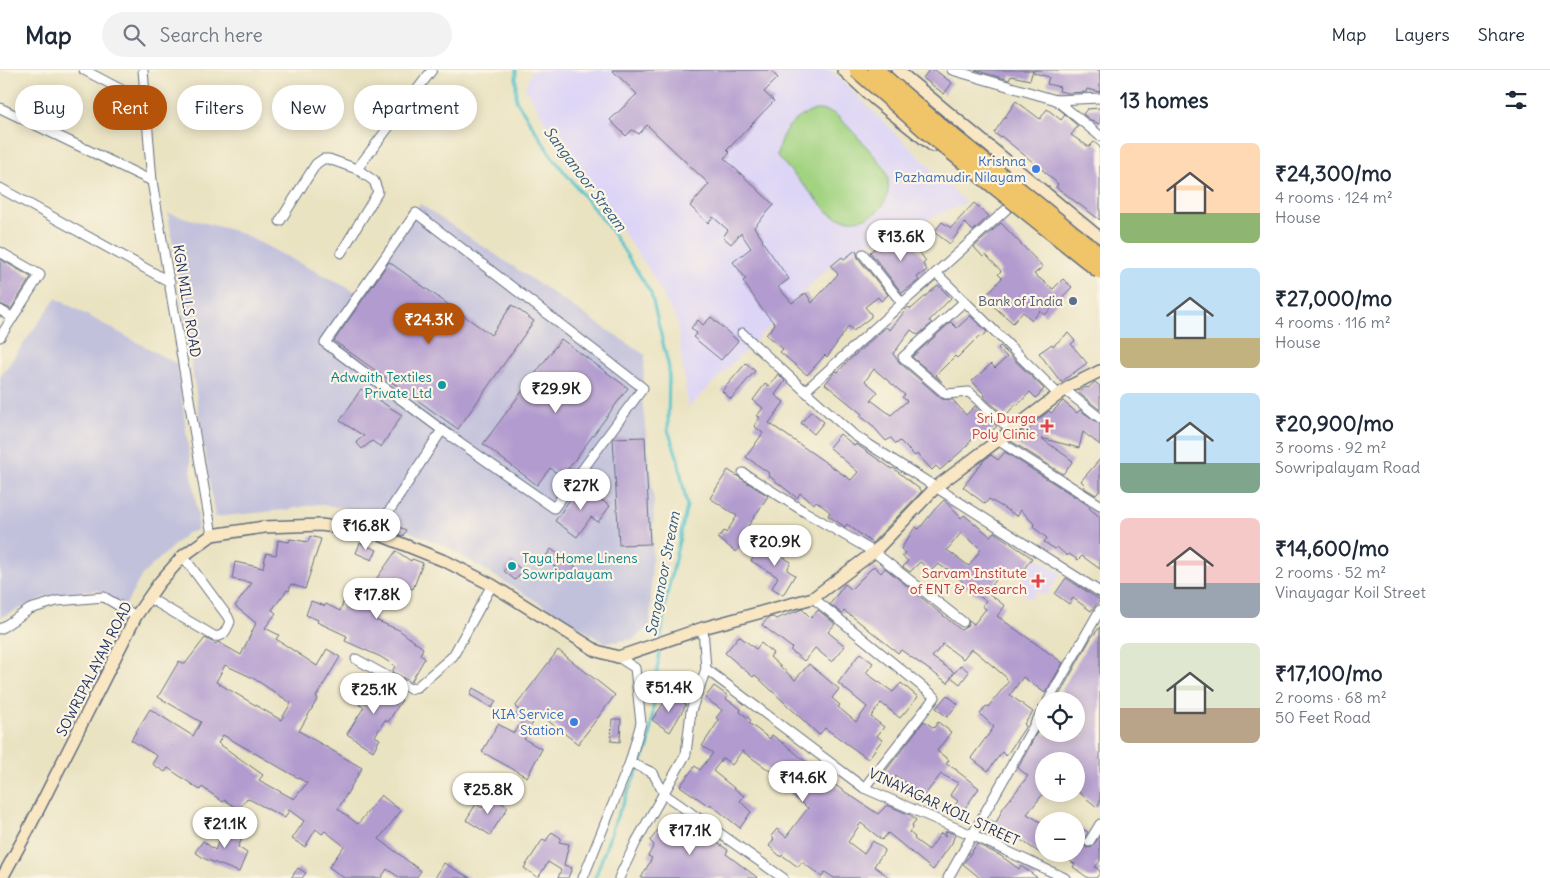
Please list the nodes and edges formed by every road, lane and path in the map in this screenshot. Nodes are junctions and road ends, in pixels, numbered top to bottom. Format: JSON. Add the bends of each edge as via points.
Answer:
{"nodes":[{"id":1,"x":84,"y":70,"type":"edge"},
{"id":2,"x":143,"y":70,"type":"edge"},
{"id":3,"x":432,"y":70,"type":"edge"},
{"id":4,"x":843,"y":70,"type":"edge"},
{"id":5,"x":857,"y":70,"type":"edge"},
{"id":6,"x":876,"y":70,"type":"edge"},
{"id":7,"x":898,"y":70,"type":"edge"},
{"id":8,"x":952,"y":70,"type":"edge"},
{"id":9,"x":980,"y":74,"type":"edge"},
{"id":10,"x":113,"y":85,"type":"edge"},
{"id":11,"x":144,"y":85,"type":"edge"},
{"id":12,"x":1100,"y":98,"type":"edge"},
{"id":13,"x":874,"y":99,"type":"junction"},
{"id":14,"x":1056,"y":100,"type":"junction"},
{"id":15,"x":0,"y":108,"type":"edge"},
{"id":16,"x":148,"y":130,"type":"edge"},
{"id":17,"x":1100,"y":136,"type":"edge"},
{"id":18,"x":357,"y":169,"type":"junction"},
{"id":19,"x":152,"y":182,"type":"junction"},
{"id":20,"x":0,"y":188,"type":"edge"},
{"id":21,"x":1009,"y":207,"type":"junction"},
{"id":22,"x":280,"y":221,"type":"dead end"},
{"id":23,"x":1100,"y":238,"type":"edge"},
{"id":24,"x":0,"y":252,"type":"edge"},
{"id":25,"x":341,"y":253,"type":"dead end"},
{"id":26,"x":864,"y":254,"type":"dead end"},
{"id":27,"x":1100,"y":255,"type":"edge"},
{"id":28,"x":1100,"y":271,"type":"edge"},
{"id":29,"x":936,"y":273,"type":"junction"},
{"id":30,"x":1100,"y":280,"type":"edge"},
{"id":31,"x":170,"y":282,"type":"junction"},
{"id":32,"x":964,"y":301,"type":"junction"},
{"id":33,"x":902,"y":303,"type":"junction"},
{"id":34,"x":0,"y":310,"type":"edge"},
{"id":35,"x":13,"y":318,"type":"junction"},
{"id":36,"x":742,"y":334,"type":"dead end"},
{"id":37,"x":0,"y":337,"type":"edge"},
{"id":38,"x":1100,"y":371,"type":"edge"},
{"id":39,"x":804,"y":391,"type":"junction"},
{"id":40,"x":1062,"y":393,"type":"junction"},
{"id":41,"x":1100,"y":418,"type":"edge"},
{"id":42,"x":442,"y":430,"type":"junction"},
{"id":43,"x":1012,"y":431,"type":"junction"},
{"id":44,"x":999,"y":441,"type":"junction"},
{"id":45,"x":743,"y":473,"type":"dead end"},
{"id":46,"x":936,"y":488,"type":"junction"},
{"id":47,"x":1100,"y":505,"type":"edge"},
{"id":48,"x":374,"y":533,"type":"junction"},
{"id":49,"x":212,"y":535,"type":"junction"},
{"id":50,"x":874,"y":552,"type":"junction"},
{"id":51,"x":183,"y":556,"type":"junction"},
{"id":52,"x":492,"y":585,"type":"junction"},
{"id":53,"x":1100,"y":592,"type":"edge"},
{"id":54,"x":149,"y":598,"type":"junction"},
{"id":55,"x":813,"y":598,"type":"junction"},
{"id":56,"x":1100,"y":610,"type":"edge"},
{"id":57,"x":136,"y":616,"type":"junction"},
{"id":58,"x":963,"y":622,"type":"dead end"},
{"id":59,"x":1096,"y":625,"type":"edge"},
{"id":60,"x":703,"y":628,"type":"junction"},
{"id":61,"x":0,"y":629,"type":"edge"},
{"id":62,"x":618,"y":657,"type":"junction"},
{"id":63,"x":356,"y":659,"type":"dead end"},
{"id":64,"x":706,"y":669,"type":"junction"},
{"id":65,"x":1054,"y":692,"type":"edge"},
{"id":66,"x":1035,"y":724,"type":"edge"},
{"id":67,"x":630,"y":762,"type":"junction"},
{"id":68,"x":864,"y":788,"type":"junction"},
{"id":69,"x":664,"y":794,"type":"junction"},
{"id":70,"x":1100,"y":824,"type":"edge"},
{"id":71,"x":972,"y":835,"type":"junction"},
{"id":72,"x":1089,"y":842,"type":"dead end"},
{"id":73,"x":2,"y":878,"type":"edge"},
{"id":74,"x":583,"y":878,"type":"edge"},
{"id":75,"x":619,"y":878,"type":"edge"},
{"id":76,"x":783,"y":878,"type":"edge"},
{"id":77,"x":948,"y":878,"type":"edge"},
{"id":78,"x":1064,"y":878,"type":"edge"}],
"edges":[{"from":1,"to":10,"type":"street"},
{"from":2,"to":11,"type":"street","name":"KGN MILLS ROAD"},
{"from":3,"to":18,"type":"street"},
{"from":4,"to":13,"type":"street"},
{"from":5,"to":28,"type":"highway","bridge":true,"via":[[933,137]]},
{"from":6,"to":27,"type":"highway","bridge":true},
{"from":7,"to":13,"type":"street"},
{"from":7,"to":23,"type":"street"},
{"from":8,"to":9,"type":"street"},
{"from":9,"to":14,"type":"street"},
{"from":12,"to":14,"type":"street"},
{"from":13,"to":21,"type":"street"},
{"from":14,"to":17,"type":"street"},
{"from":15,"to":19,"type":"street"},
{"from":16,"to":19,"type":"street","name":"KGN MILLS ROAD"},
{"from":18,"to":22,"type":"street","via":[[323,159],[316,164]]},
{"from":18,"to":25,"type":"street","via":[[374,181],[378,192]]},
{"from":19,"to":31,"type":"street","name":"KGN MILLS ROAD"},
{"from":20,"to":31,"type":"street"},
{"from":21,"to":29,"type":"street"},
{"from":21,"to":30,"type":"street"},
{"from":24,"to":35,"type":"street","via":[[40,275]]},
{"from":26,"to":33,"type":"street"},
{"from":29,"to":32,"type":"street"},
{"from":29,"to":33,"type":"street"},
{"from":31,"to":49,"type":"street","name":"KGN MILLS ROAD"},
{"from":32,"to":40,"type":"street"},
{"from":32,"to":43,"type":"street","via":[[903,357],[946,394],[969,392]]},
{"from":33,"to":39,"type":"street"},
{"from":34,"to":35,"type":"street"},
{"from":35,"to":37,"type":"street"},
{"from":36,"to":39,"type":"street"},
{"from":38,"to":40,"type":"street"},
{"from":39,"to":46,"type":"street","via":[[854,435]]},
{"from":40,"to":41,"type":"street"},
{"from":40,"to":43,"type":"street"},
{"from":42,"to":42,"type":"street","via":[[324,343],[416,213],[643,388],[554,508]]},
{"from":42,"to":48,"type":"street"},
{"from":43,"to":44,"type":"street"},
{"from":44,"to":46,"type":"street"},
{"from":44,"to":47,"type":"street"},
{"from":45,"to":50,"type":"street"},
{"from":46,"to":50,"type":"street"},
{"from":46,"to":53,"type":"street"},
{"from":48,"to":49,"type":"street","name":"SOWRIPALAYAM ROAD","via":[[321,525],[264,527]]},
{"from":48,"to":52,"type":"street","name":"SOWRIPALAYAM ROAD","via":[[447,562]]},
{"from":49,"to":51,"type":"street","name":"SOWRIPALAYAM ROAD"},
{"from":50,"to":55,"type":"street"},
{"from":50,"to":58,"type":"street"},
{"from":51,"to":54,"type":"street","name":"SOWRIPALAYAM ROAD"},
{"from":51,"to":54,"type":"street","via":[[228,617],[230,622],[224,635],[214,636]]},
{"from":52,"to":62,"type":"street","name":"SOWRIPALAYAM ROAD","via":[[597,651]]},
{"from":52,"to":63,"type":"street","via":[[453,656],[417,687],[410,688]]},
{"from":54,"to":57,"type":"street","name":"SOWRIPALAYAM ROAD"},
{"from":55,"to":60,"type":"street"},
{"from":55,"to":68,"type":"street","via":[[935,697]]},
{"from":56,"to":59,"type":"street"},
{"from":57,"to":61,"type":"street","via":[[104,597],[57,601],[30,609]]},
{"from":57,"to":73,"type":"street","name":"SOWRIPALAYAM ROAD"},
{"from":59,"to":65,"type":"street"},
{"from":60,"to":62,"type":"street"},
{"from":60,"to":64,"type":"street"},
{"from":62,"to":67,"type":"street","via":[[635,668],[641,723]]},
{"from":64,"to":68,"type":"street","name":"VINAYAGAR KOIL STREET"},
{"from":64,"to":69,"type":"street","via":[[691,711],[686,754]]},
{"from":66,"to":71,"type":"street"},
{"from":67,"to":69,"type":"street","via":[[653,773]]},
{"from":67,"to":74,"type":"street"},
{"from":68,"to":71,"type":"street","name":"VINAYAGAR KOIL STREET"},
{"from":69,"to":75,"type":"street"},
{"from":69,"to":76,"type":"street"},
{"from":70,"to":72,"type":"street"},
{"from":71,"to":77,"type":"street"},
{"from":71,"to":78,"type":"street","name":"VINAYAGAR KOIL STREET"}]}
